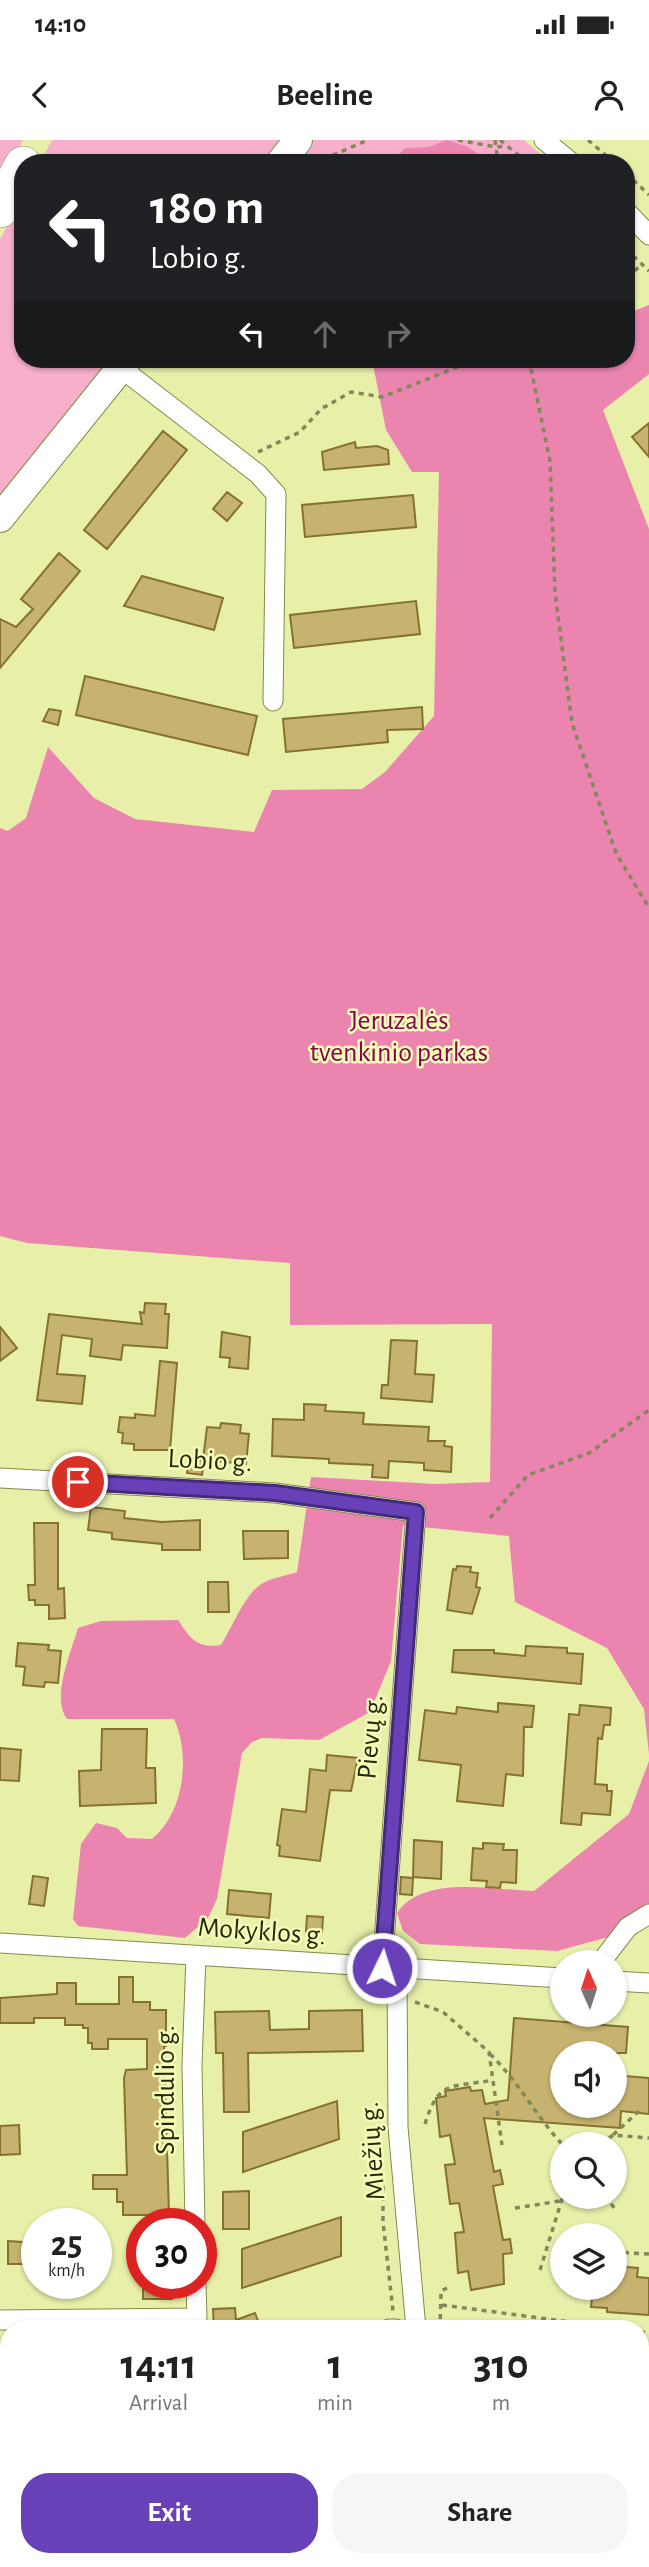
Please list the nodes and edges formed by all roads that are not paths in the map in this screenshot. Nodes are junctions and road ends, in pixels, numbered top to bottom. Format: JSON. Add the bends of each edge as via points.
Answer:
{"nodes":[{"id":1,"x":544,"y":140,"type":"edge"},
{"id":2,"x":561,"y":154,"type":"edge"},
{"id":3,"x":14,"y":182,"type":"edge"},
{"id":4,"x":0,"y":209,"type":"edge"},
{"id":5,"x":635,"y":220,"type":"edge"},
{"id":6,"x":649,"y":235,"type":"edge"},
{"id":7,"x":121,"y":368,"type":"edge"},
{"id":8,"x":131,"y":368,"type":"edge"},
{"id":9,"x":0,"y":518,"type":"edge"},
{"id":10,"x":272,"y":701,"type":"dead end"},
{"id":11,"x":0,"y":1478,"type":"edge"},
{"id":12,"x":416,"y":1512,"type":"joint"},
{"id":13,"x":649,"y":1914,"type":"edge"},
{"id":14,"x":0,"y":1943,"type":"edge"},
{"id":15,"x":610,"y":1950,"type":"edge"},
{"id":16,"x":196,"y":1956,"type":"junction"},
{"id":17,"x":389,"y":1968,"type":"junction"},
{"id":18,"x":550,"y":1977,"type":"edge"},
{"id":19,"x":627,"y":1982,"type":"edge"},
{"id":20,"x":649,"y":1983,"type":"edge"},
{"id":21,"x":195,"y":2208,"type":"edge"},
{"id":22,"x":196,"y":2299,"type":"edge"},
{"id":23,"x":0,"y":2320,"type":"edge"},
{"id":24,"x":415,"y":2320,"type":"edge"}],
"edges":[{"from":1,"to":2,"type":"street"},
{"from":3,"to":4,"type":"highway"},
{"from":5,"to":6,"type":"street"},
{"from":7,"to":9,"type":"street"},
{"from":8,"to":10,"type":"street","via":[[276,494]]},
{"from":11,"to":12,"type":"street","name":"Lobio g.","via":[[275,1493]]},
{"from":12,"to":17,"type":"street","name":"Pievų g."},
{"from":13,"to":15,"type":"street","via":[[628,1927]]},
{"from":14,"to":16,"type":"street","name":"Mokyklos g."},
{"from":16,"to":17,"type":"street","name":"Mokyklos g."},
{"from":16,"to":21,"type":"street","name":"Spindulio g."},
{"from":17,"to":18,"type":"street","name":"Mokyklos g."},
{"from":17,"to":24,"type":"street","name":"Miežių g."},
{"from":19,"to":20,"type":"street"},
{"from":22,"to":23,"type":"street","via":[[197,2318]]}]}
